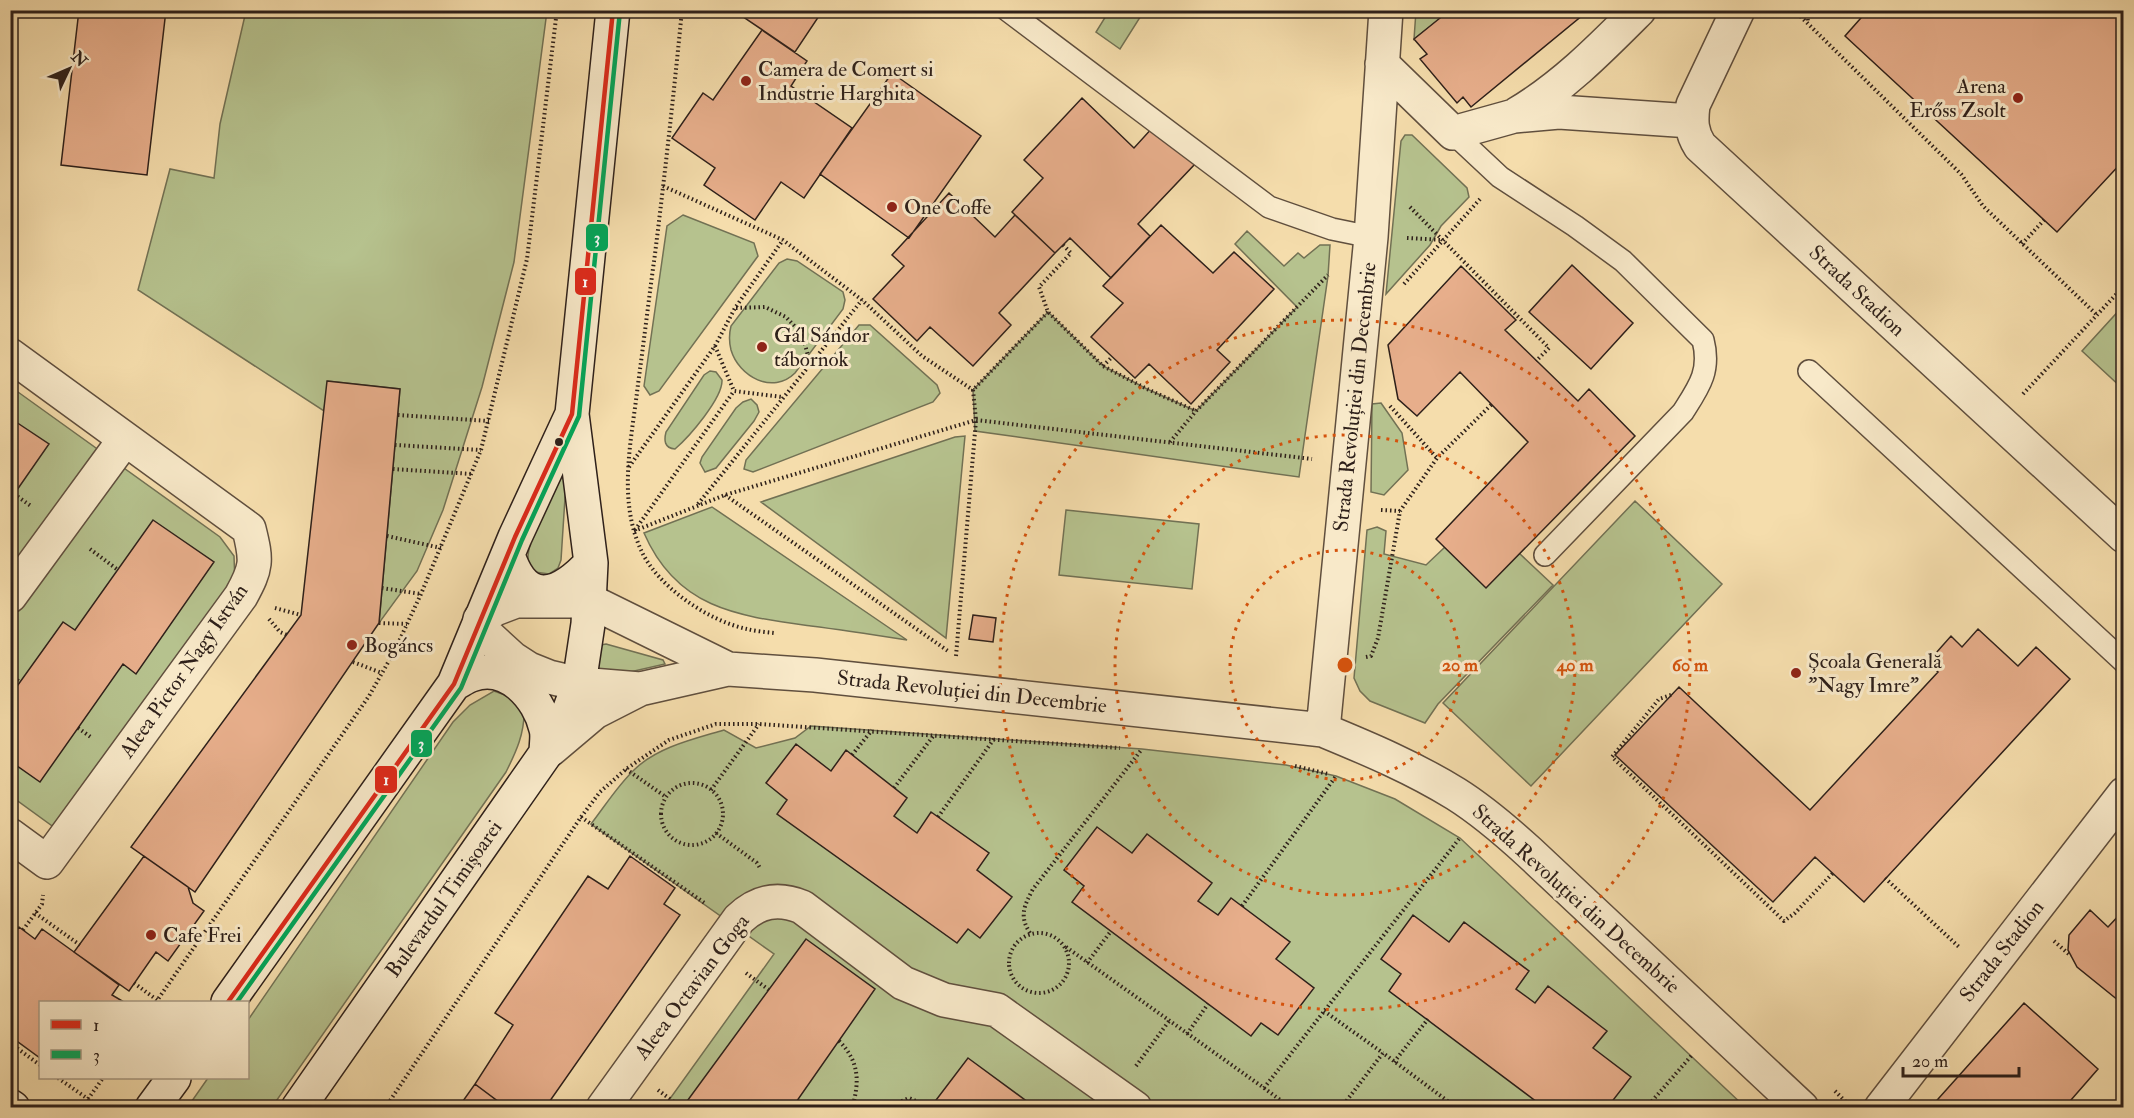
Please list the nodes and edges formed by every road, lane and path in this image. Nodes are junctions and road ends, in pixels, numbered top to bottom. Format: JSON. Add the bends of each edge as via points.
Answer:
{"nodes":[{"id":1,"x":557,"y":10,"type":"edge"},
{"id":2,"x":613,"y":10,"type":"edge"},
{"id":3,"x":682,"y":10,"type":"edge"},
{"id":4,"x":1007,"y":10,"type":"edge"},
{"id":5,"x":1386,"y":10,"type":"edge"},
{"id":6,"x":1639,"y":10,"type":"edge"},
{"id":7,"x":1738,"y":10,"type":"edge"},
{"id":8,"x":1794,"y":10,"type":"edge"},
{"id":9,"x":1807,"y":10,"type":"edge"},
{"id":10,"x":1808,"y":24,"type":"junction"},
{"id":11,"x":1382,"y":64,"type":"junction"},
{"id":12,"x":1514,"y":116,"type":"junction"},
{"id":13,"x":1691,"y":121,"type":"junction"},
{"id":14,"x":1453,"y":133,"type":"junction"},
{"id":15,"x":1375,"y":173,"type":"junction"},
{"id":16,"x":1500,"y":177,"type":"junction"},
{"id":17,"x":663,"y":186,"type":"junction"},
{"id":18,"x":2044,"y":220,"type":"dead end"},
{"id":19,"x":1332,"y":229,"type":"junction"},
{"id":20,"x":1371,"y":237,"type":"junction"},
{"id":21,"x":783,"y":240,"type":"junction"},
{"id":22,"x":1443,"y":240,"type":"junction"},
{"id":23,"x":2022,"y":244,"type":"junction"},
{"id":24,"x":1063,"y":245,"type":"dead end"},
{"id":25,"x":2124,"y":286,"type":"edge"},
{"id":26,"x":1398,"y":292,"type":"dead end"},
{"id":27,"x":862,"y":300,"type":"junction"},
{"id":28,"x":735,"y":308,"type":"junction"},
{"id":29,"x":1048,"y":312,"type":"junction"},
{"id":30,"x":2097,"y":315,"type":"junction"},
{"id":31,"x":715,"y":346,"type":"junction"},
{"id":32,"x":10,"y":355,"type":"edge"},
{"id":33,"x":1112,"y":357,"type":"dead end"},
{"id":34,"x":1536,"y":360,"type":"dead end"},
{"id":35,"x":810,"y":363,"type":"junction"},
{"id":36,"x":1103,"y":366,"type":"junction"},
{"id":37,"x":1809,"y":371,"type":"dead end"},
{"id":38,"x":973,"y":390,"type":"junction"},
{"id":39,"x":734,"y":391,"type":"junction"},
{"id":40,"x":783,"y":398,"type":"junction"},
{"id":41,"x":1492,"y":404,"type":"dead end"},
{"id":42,"x":1390,"y":405,"type":"dead end"},
{"id":43,"x":1196,"y":411,"type":"junction"},
{"id":44,"x":572,"y":414,"type":"junction"},
{"id":45,"x":398,"y":415,"type":"dead end"},
{"id":46,"x":976,"y":420,"type":"junction"},
{"id":47,"x":1998,"y":420,"type":"junction"},
{"id":48,"x":489,"y":421,"type":"junction"},
{"id":49,"x":125,"y":439,"type":"junction"},
{"id":50,"x":1170,"y":442,"type":"junction"},
{"id":51,"x":395,"y":445,"type":"dead end"},
{"id":52,"x":481,"y":450,"type":"junction"},
{"id":53,"x":1437,"y":458,"type":"junction"},
{"id":54,"x":1348,"y":464,"type":"junction"},
{"id":55,"x":628,"y":467,"type":"junction"},
{"id":56,"x":393,"y":469,"type":"dead end"},
{"id":57,"x":472,"y":474,"type":"junction"},
{"id":58,"x":725,"y":495,"type":"junction"},
{"id":59,"x":697,"y":505,"type":"junction"},
{"id":60,"x":634,"y":531,"type":"junction"},
{"id":61,"x":387,"y":536,"type":"dead end"},
{"id":62,"x":2124,"y":536,"type":"edge"},
{"id":63,"x":441,"y":548,"type":"junction"},
{"id":64,"x":508,"y":555,"type":"junction"},
{"id":65,"x":1545,"y":555,"type":"dead end"},
{"id":66,"x":591,"y":563,"type":"junction"},
{"id":67,"x":382,"y":588,"type":"dead end"},
{"id":68,"x":421,"y":594,"type":"junction"},
{"id":69,"x":10,"y":596,"type":"edge"},
{"id":70,"x":590,"y":601,"type":"junction"},
{"id":71,"x":480,"y":619,"type":"junction"},
{"id":72,"x":379,"y":623,"type":"dead end"},
{"id":73,"x":407,"y":624,"type":"junction"},
{"id":74,"x":777,"y":633,"type":"dead end"},
{"id":75,"x":944,"y":655,"type":"dead end"},
{"id":76,"x":956,"y":656,"type":"junction"},
{"id":77,"x":967,"y":658,"type":"dead end"},
{"id":78,"x":1330,"y":658,"type":"junction"},
{"id":79,"x":352,"y":662,"type":"dead end"},
{"id":80,"x":2124,"y":662,"type":"edge"},
{"id":81,"x":728,"y":669,"type":"junction"},
{"id":82,"x":382,"y":674,"type":"junction"},
{"id":83,"x":10,"y":675,"type":"edge"},
{"id":84,"x":21,"y":682,"type":"dead end"},
{"id":85,"x":454,"y":684,"type":"junction"},
{"id":86,"x":579,"y":684,"type":"junction"},
{"id":87,"x":640,"y":689,"type":"junction"},
{"id":88,"x":1671,"y":695,"type":"dead end"},
{"id":89,"x":759,"y":724,"type":"junction"},
{"id":90,"x":872,"y":730,"type":"junction"},
{"id":91,"x":1323,"y":730,"type":"junction"},
{"id":92,"x":934,"y":735,"type":"junction"},
{"id":93,"x":994,"y":738,"type":"junction"},
{"id":94,"x":1142,"y":749,"type":"junction"},
{"id":95,"x":1153,"y":750,"type":"dead end"},
{"id":96,"x":546,"y":753,"type":"junction"},
{"id":97,"x":852,"y":755,"type":"dead end"},
{"id":98,"x":1286,"y":765,"type":"dead end"},
{"id":99,"x":626,"y":769,"type":"junction"},
{"id":100,"x":1336,"y":776,"type":"junction"},
{"id":101,"x":1344,"y":779,"type":"dead end"},
{"id":102,"x":894,"y":788,"type":"dead end"},
{"id":103,"x":711,"y":790,"type":"junction"},
{"id":104,"x":2124,"y":794,"type":"edge"},
{"id":105,"x":666,"y":797,"type":"junction"},
{"id":106,"x":581,"y":817,"type":"junction"},
{"id":107,"x":938,"y":817,"type":"dead end"},
{"id":108,"x":717,"y":833,"type":"junction"},
{"id":109,"x":1453,"y":833,"type":"dead end"},
{"id":110,"x":10,"y":836,"type":"edge"},
{"id":111,"x":1460,"y":837,"type":"junction"},
{"id":112,"x":1468,"y":846,"type":"dead end"},
{"id":113,"x":1833,"y":873,"type":"dead end"},
{"id":114,"x":1885,"y":878,"type":"dead end"},
{"id":115,"x":779,"y":900,"type":"junction"},
{"id":116,"x":42,"y":904,"type":"dead end"},
{"id":117,"x":1242,"y":906,"type":"dead end"},
{"id":118,"x":35,"y":913,"type":"junction"},
{"id":119,"x":734,"y":926,"type":"junction"},
{"id":120,"x":23,"y":930,"type":"dead end"},
{"id":121,"x":1111,"y":932,"type":"dead end"},
{"id":122,"x":1030,"y":933,"type":"junction"},
{"id":123,"x":80,"y":945,"type":"dead end"},
{"id":124,"x":1066,"y":947,"type":"junction"},
{"id":125,"x":1087,"y":963,"type":"junction"},
{"id":126,"x":1986,"y":972,"type":"junction"},
{"id":127,"x":134,"y":983,"type":"dead end"},
{"id":128,"x":157,"y":1001,"type":"edge"},
{"id":129,"x":229,"y":1001,"type":"edge"},
{"id":130,"x":1208,"y":1004,"type":"dead end"},
{"id":131,"x":1324,"y":1011,"type":"junction"},
{"id":132,"x":1428,"y":1019,"type":"dead end"},
{"id":133,"x":1169,"y":1021,"type":"junction"},
{"id":134,"x":1717,"y":1027,"type":"junction"},
{"id":135,"x":1187,"y":1034,"type":"junction"},
{"id":136,"x":839,"y":1041,"type":"dead end"},
{"id":137,"x":10,"y":1044,"type":"edge"},
{"id":138,"x":1682,"y":1049,"type":"dead end"},
{"id":139,"x":1383,"y":1053,"type":"junction"},
{"id":140,"x":1690,"y":1057,"type":"junction"},
{"id":141,"x":1394,"y":1062,"type":"junction"},
{"id":142,"x":39,"y":1064,"type":"edge"},
{"id":143,"x":1698,"y":1064,"type":"dead end"},
{"id":144,"x":61,"y":1079,"type":"edge"},
{"id":145,"x":102,"y":1079,"type":"edge"},
{"id":146,"x":173,"y":1079,"type":"edge"},
{"id":147,"x":1829,"y":1086,"type":"dead end"},
{"id":148,"x":1264,"y":1088,"type":"junction"},
{"id":149,"x":88,"y":1099,"type":"junction"},
{"id":150,"x":1125,"y":1101,"type":"edge"},
{"id":151,"x":1536,"y":1101,"type":"dead end"},
{"id":152,"x":101,"y":1107,"type":"edge"},
{"id":153,"x":152,"y":1107,"type":"edge"},
{"id":154,"x":298,"y":1107,"type":"edge"},
{"id":155,"x":385,"y":1107,"type":"edge"},
{"id":156,"x":603,"y":1107,"type":"edge"},
{"id":157,"x":852,"y":1107,"type":"edge"},
{"id":158,"x":885,"y":1107,"type":"edge"},
{"id":159,"x":930,"y":1107,"type":"edge"},
{"id":160,"x":1291,"y":1107,"type":"edge"},
{"id":161,"x":1341,"y":1107,"type":"edge"},
{"id":162,"x":1457,"y":1107,"type":"edge"},
{"id":163,"x":1531,"y":1107,"type":"edge"},
{"id":164,"x":1646,"y":1107,"type":"edge"},
{"id":165,"x":1802,"y":1107,"type":"edge"},
{"id":166,"x":1852,"y":1107,"type":"edge"},
{"id":167,"x":1881,"y":1107,"type":"edge"}],
"edges":[{"from":1,"to":48,"type":"path","via":[[527,259]]},
{"from":2,"to":44,"type":"street","name":"Bulevardul Timișoarei"},
{"from":3,"to":17,"type":"path"},
{"from":4,"to":19,"type":"lane","via":[[1269,207]]},
{"from":5,"to":11,"type":"street","name":"Strada Revoluției din Decembrie"},
{"from":6,"to":12,"type":"street","via":[[1544,98]]},
{"from":7,"to":13,"type":"street","via":[[1693,105]]},
{"from":8,"to":10,"type":"path"},
{"from":9,"to":10,"type":"path"},
{"from":10,"to":23,"type":"path","via":[[1961,174],[1983,206]]},
{"from":11,"to":14,"type":"street"},
{"from":11,"to":15,"type":"street","name":"Strada Revoluției din Decembrie"},
{"from":12,"to":13,"type":"street","via":[[1559,112]]},
{"from":12,"to":14,"type":"street"},
{"from":13,"to":47,"type":"street","name":"Strada Stadion","via":[[1700,146]]},
{"from":14,"to":16,"type":"lane"},
{"from":15,"to":20,"type":"street","name":"Strada Revoluției din Decembrie"},
{"from":15,"to":22,"type":"path"},
{"from":16,"to":22,"type":"path"},
{"from":16,"to":65,"type":"lane","via":[[1623,261],[1703,340],[1707,355],[1700,385],[1683,412]]},
{"from":17,"to":21,"type":"path"},
{"from":17,"to":55,"type":"path"},
{"from":18,"to":23,"type":"path"},
{"from":19,"to":20,"type":"lane"},
{"from":19,"to":43,"type":"path","via":[[1328,276]]},
{"from":20,"to":54,"type":"street","name":"Strada Revoluției din Decembrie"},
{"from":21,"to":27,"type":"path"},
{"from":21,"to":28,"type":"path"},
{"from":22,"to":26,"type":"path"},
{"from":22,"to":34,"type":"path","via":[[1549,348]]},
{"from":23,"to":30,"type":"path"},
{"from":24,"to":29,"type":"path","via":[[1071,253],[1039,287]]},
{"from":25,"to":30,"type":"path"},
{"from":27,"to":35,"type":"path"},
{"from":27,"to":38,"type":"path","via":[[922,356]]},
{"from":28,"to":31,"type":"path"},
{"from":28,"to":35,"type":"path","via":[[765,307],[786,317],[802,334]]},
{"from":29,"to":36,"type":"path"},
{"from":29,"to":38,"type":"path"},
{"from":30,"to":47,"type":"path"},
{"from":31,"to":39,"type":"path"},
{"from":31,"to":55,"type":"path"},
{"from":32,"to":49,"type":"street","name":"Aleea Pictor Nagy István"},
{"from":33,"to":36,"type":"path"},
{"from":35,"to":40,"type":"path"},
{"from":36,"to":43,"type":"path"},
{"from":37,"to":80,"type":"lane"},
{"from":38,"to":46,"type":"path"},
{"from":39,"to":40,"type":"path"},
{"from":39,"to":60,"type":"path"},
{"from":40,"to":59,"type":"path"},
{"from":41,"to":53,"type":"path"},
{"from":42,"to":53,"type":"path"},
{"from":43,"to":50,"type":"path"},
{"from":44,"to":64,"type":"street","name":"Bulevardul Timișoarei"},
{"from":44,"to":66,"type":"street","name":"Bulevardul Timișoarei"},
{"from":45,"to":48,"type":"path"},
{"from":46,"to":50,"type":"path"},
{"from":46,"to":58,"type":"path"},
{"from":46,"to":76,"type":"path"},
{"from":47,"to":62,"type":"street","name":"Strada Stadion"},
{"from":48,"to":52,"type":"path"},
{"from":49,"to":69,"type":"street"},
{"from":49,"to":110,"type":"street","name":"Aleea Pictor Nagy István","via":[[249,530],[256,555],[251,577],[47,862]]},
{"from":50,"to":54,"type":"path"},
{"from":51,"to":52,"type":"path"},
{"from":52,"to":57,"type":"path"},
{"from":53,"to":78,"type":"path","via":[[1400,511],[1378,638],[1371,656]]},
{"from":54,"to":78,"type":"street","name":"Strada Revoluției din Decembrie"},
{"from":55,"to":60,"type":"path"},
{"from":56,"to":57,"type":"path"},
{"from":57,"to":63,"type":"path"},
{"from":58,"to":59,"type":"path"},
{"from":58,"to":76,"type":"path"},
{"from":59,"to":60,"type":"path"},
{"from":60,"to":74,"type":"path","via":[[641,551],[680,596],[727,623]]},
{"from":61,"to":63,"type":"path"},
{"from":63,"to":68,"type":"path"},
{"from":64,"to":66,"type":"street","via":[[523,584],[542,592],[564,587]]},
{"from":64,"to":71,"type":"street","name":"Bulevardul Timișoarei"},
{"from":66,"to":70,"type":"street","name":"Bulevardul Timișoarei"},
{"from":67,"to":68,"type":"path"},
{"from":68,"to":73,"type":"path"},
{"from":70,"to":71,"type":"street","via":[[516,601]]},
{"from":70,"to":81,"type":"street","name":"Strada Revoluției din Decembrie"},
{"from":70,"to":86,"type":"street","name":"Bulevardul Timișoarei"},
{"from":71,"to":85,"type":"street","name":"Bulevardul Timișoarei"},
{"from":71,"to":86,"type":"street","via":[[488,636],[512,658],[539,673]]},
{"from":72,"to":73,"type":"path"},
{"from":73,"to":82,"type":"path"},
{"from":75,"to":76,"type":"path"},
{"from":76,"to":77,"type":"path"},
{"from":78,"to":91,"type":"street","name":"Strada Revoluției din Decembrie"},
{"from":79,"to":82,"type":"path"},
{"from":81,"to":87,"type":"street","name":"Strada Revoluției din Decembrie"},
{"from":81,"to":91,"type":"street","name":"Strada Revoluției din Decembrie"},
{"from":82,"to":128,"type":"path"},
{"from":83,"to":84,"type":"path"},
{"from":85,"to":96,"type":"street","via":[[489,672],[519,683],[539,709],[547,730]]},
{"from":85,"to":129,"type":"street","name":"Bulevardul Timișoarei"},
{"from":86,"to":87,"type":"street","name":"Strada Revoluției din Decembrie"},
{"from":86,"to":96,"type":"street","name":"Bulevardul Timișoarei","via":[[567,717]]},
{"from":87,"to":96,"type":"street","name":"Strada Revoluției din Decembrie","via":[[595,712]]},
{"from":88,"to":113,"type":"path","via":[[1659,699],[1612,757],[1784,921]]},
{"from":89,"to":90,"type":"path"},
{"from":89,"to":99,"type":"path","via":[[716,724],[669,740]]},
{"from":89,"to":103,"type":"path"},
{"from":90,"to":92,"type":"path"},
{"from":90,"to":97,"type":"path"},
{"from":91,"to":134,"type":"street","name":"Strada Revoluției din Decembrie","via":[[1412,770],[1489,817]]},
{"from":92,"to":93,"type":"path"},
{"from":92,"to":102,"type":"path"},
{"from":93,"to":94,"type":"path"},
{"from":93,"to":107,"type":"path"},
{"from":94,"to":95,"type":"path"},
{"from":94,"to":122,"type":"path","via":[[1033,889],[1023,915]]},
{"from":96,"to":154,"type":"street","name":"Bulevardul Timișoarei"},
{"from":98,"to":100,"type":"path"},
{"from":99,"to":105,"type":"path"},
{"from":99,"to":106,"type":"path","via":[[600,792]]},
{"from":100,"to":101,"type":"path"},
{"from":100,"to":117,"type":"path"},
{"from":103,"to":105,"type":"path","via":[[692,783],[673,789]]},
{"from":103,"to":108,"type":"path","via":[[723,814]]},
{"from":104,"to":126,"type":"street","name":"Strada Stadion"},
{"from":105,"to":108,"type":"path","via":[[661,817],[674,840],[699,844]]},
{"from":106,"to":119,"type":"path"},
{"from":106,"to":155,"type":"path"},
{"from":108,"to":115,"type":"path","via":[[758,863]]},
{"from":109,"to":111,"type":"path"},
{"from":111,"to":112,"type":"path"},
{"from":111,"to":131,"type":"path"},
{"from":114,"to":126,"type":"path"},
{"from":115,"to":119,"type":"street","name":"Aleea Octavian Goga","via":[[748,910]]},
{"from":115,"to":150,"type":"street","via":[[802,907],[903,983],[937,998],[997,1010]]},
{"from":116,"to":118,"type":"path"},
{"from":118,"to":120,"type":"path"},
{"from":118,"to":123,"type":"path"},
{"from":119,"to":156,"type":"street","name":"Aleea Octavian Goga"},
{"from":121,"to":125,"type":"path"},
{"from":122,"to":124,"type":"path","via":[[1047,933]]},
{"from":122,"to":124,"type":"path","via":[[1010,952],[1010,972],[1023,989],[1049,992],[1064,981],[1069,967]]},
{"from":124,"to":125,"type":"path"},
{"from":125,"to":133,"type":"path"},
{"from":126,"to":167,"type":"street","name":"Strada Stadion"},
{"from":127,"to":128,"type":"path"},
{"from":130,"to":135,"type":"path"},
{"from":131,"to":139,"type":"path"},
{"from":131,"to":148,"type":"path"},
{"from":132,"to":141,"type":"path"},
{"from":133,"to":135,"type":"path"},
{"from":133,"to":150,"type":"path"},
{"from":134,"to":140,"type":"path"},
{"from":134,"to":165,"type":"street","name":"Strada Revoluției din Decembrie"},
{"from":135,"to":148,"type":"path"},
{"from":136,"to":157,"type":"path","via":[[853,1059],[858,1074]]},
{"from":137,"to":142,"type":"path"},
{"from":138,"to":140,"type":"path"},
{"from":139,"to":141,"type":"path"},
{"from":139,"to":161,"type":"path"},
{"from":140,"to":143,"type":"path"},
{"from":140,"to":164,"type":"path"},
{"from":141,"to":162,"type":"path"},
{"from":144,"to":149,"type":"path"},
{"from":145,"to":149,"type":"path"},
{"from":146,"to":153,"type":"street"},
{"from":147,"to":166,"type":"path"},
{"from":148,"to":160,"type":"path"},
{"from":149,"to":152,"type":"path"},
{"from":151,"to":163,"type":"path"},
{"from":158,"to":159,"type":"path","via":[[909,1098]]}]}
